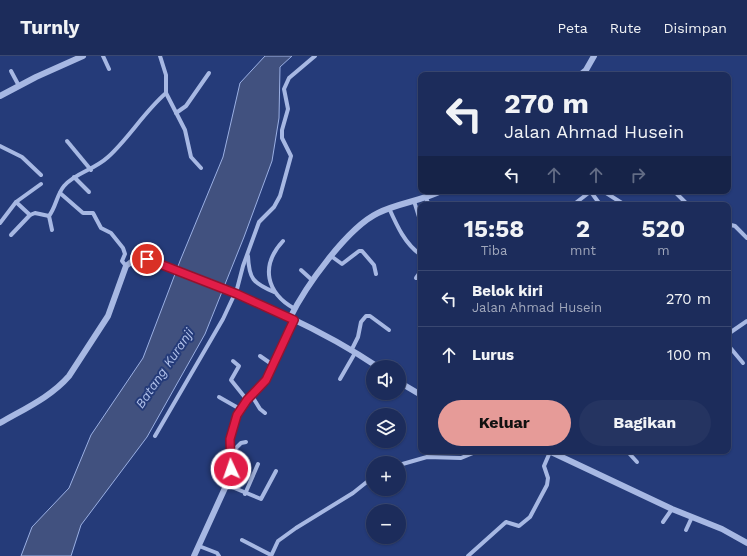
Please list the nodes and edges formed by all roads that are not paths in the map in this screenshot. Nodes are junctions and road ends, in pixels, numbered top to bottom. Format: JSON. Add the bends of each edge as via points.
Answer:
{"nodes":[{"id":1,"x":103,"y":56,"type":"edge"},
{"id":2,"x":160,"y":56,"type":"edge"},
{"id":3,"x":315,"y":56,"type":"edge"},
{"id":4,"x":594,"y":56,"type":"edge"},
{"id":5,"x":85,"y":58,"type":"edge"},
{"id":6,"x":109,"y":69,"type":"dead end"},
{"id":7,"x":11,"y":71,"type":"dead end"},
{"id":8,"x":584,"y":72,"type":"edge"},
{"id":9,"x":209,"y":73,"type":"dead end"},
{"id":10,"x":19,"y":86,"type":"junction"},
{"id":11,"x":166,"y":93,"type":"junction"},
{"id":12,"x":0,"y":96,"type":"edge"},
{"id":13,"x":176,"y":113,"type":"junction"},
{"id":14,"x":67,"y":141,"type":"dead end"},
{"id":15,"x":0,"y":146,"type":"edge"},
{"id":16,"x":201,"y":168,"type":"dead end"},
{"id":17,"x":91,"y":170,"type":"junction"},
{"id":18,"x":41,"y":175,"type":"dead end"},
{"id":19,"x":74,"y":177,"type":"junction"},
{"id":20,"x":41,"y":184,"type":"dead end"},
{"id":21,"x":88,"y":192,"type":"dead end"},
{"id":22,"x":60,"y":193,"type":"junction"},
{"id":23,"x":435,"y":194,"type":"edge"},
{"id":24,"x":587,"y":194,"type":"edge"},
{"id":25,"x":608,"y":194,"type":"edge"},
{"id":26,"x":677,"y":194,"type":"edge"},
{"id":27,"x":426,"y":198,"type":"junction"},
{"id":28,"x":414,"y":201,"type":"junction"},
{"id":29,"x":16,"y":202,"type":"junction"},
{"id":30,"x":428,"y":202,"type":"edge"},
{"id":31,"x":577,"y":202,"type":"edge"},
{"id":32,"x":620,"y":202,"type":"edge"},
{"id":33,"x":685,"y":202,"type":"edge"},
{"id":34,"x":389,"y":208,"type":"junction"},
{"id":35,"x":30,"y":215,"type":"junction"},
{"id":36,"x":49,"y":216,"type":"junction"},
{"id":37,"x":418,"y":217,"type":"dead end"},
{"id":38,"x":0,"y":223,"type":"edge"},
{"id":39,"x":731,"y":225,"type":"edge"},
{"id":40,"x":52,"y":230,"type":"dead end"},
{"id":41,"x":11,"y":235,"type":"dead end"},
{"id":42,"x":747,"y":238,"type":"edge"},
{"id":43,"x":283,"y":241,"type":"dead end"},
{"id":44,"x":248,"y":252,"type":"junction"},
{"id":45,"x":418,"y":253,"type":"edge"},
{"id":46,"x":331,"y":256,"type":"junction"},
{"id":47,"x":126,"y":266,"type":"junction"},
{"id":48,"x":301,"y":270,"type":"dead end"},
{"id":49,"x":376,"y":274,"type":"dead end"},
{"id":50,"x":418,"y":275,"type":"edge"},
{"id":51,"x":416,"y":278,"type":"dead end"},
{"id":52,"x":312,"y":280,"type":"junction"},
{"id":53,"x":274,"y":292,"type":"junction"},
{"id":54,"x":295,"y":309,"type":"junction"},
{"id":55,"x":292,"y":319,"type":"junction"},
{"id":56,"x":747,"y":321,"type":"edge"},
{"id":57,"x":389,"y":330,"type":"dead end"},
{"id":58,"x":731,"y":332,"type":"edge"},
{"id":59,"x":731,"y":349,"type":"edge"},
{"id":60,"x":353,"y":352,"type":"junction"},
{"id":61,"x":260,"y":356,"type":"dead end"},
{"id":62,"x":366,"y":360,"type":"edge"},
{"id":63,"x":233,"y":361,"type":"dead end"},
{"id":64,"x":743,"y":363,"type":"dead end"},
{"id":65,"x":273,"y":365,"type":"junction"},
{"id":66,"x":340,"y":379,"type":"dead end"},
{"id":67,"x":406,"y":386,"type":"edge"},
{"id":68,"x":418,"y":393,"type":"edge"},
{"id":69,"x":219,"y":397,"type":"dead end"},
{"id":70,"x":249,"y":398,"type":"junction"},
{"id":71,"x":240,"y":409,"type":"junction"},
{"id":72,"x":265,"y":413,"type":"dead end"},
{"id":73,"x":0,"y":423,"type":"edge"},
{"id":74,"x":155,"y":436,"type":"dead end"},
{"id":75,"x":246,"y":442,"type":"dead end"},
{"id":76,"x":230,"y":448,"type":"junction"},
{"id":77,"x":471,"y":454,"type":"edge"},
{"id":78,"x":548,"y":454,"type":"edge"},
{"id":79,"x":555,"y":454,"type":"edge"},
{"id":80,"x":630,"y":454,"type":"edge"},
{"id":81,"x":467,"y":456,"type":"joint"},
{"id":82,"x":637,"y":462,"type":"dead end"},
{"id":83,"x":406,"y":463,"type":"edge"},
{"id":84,"x":258,"y":464,"type":"dead end"},
{"id":85,"x":276,"y":471,"type":"dead end"},
{"id":86,"x":366,"y":482,"type":"edge"},
{"id":87,"x":227,"y":486,"type":"junction"},
{"id":88,"x":245,"y":494,"type":"junction"},
{"id":89,"x":672,"y":509,"type":"junction"},
{"id":90,"x":692,"y":517,"type":"junction"},
{"id":91,"x":663,"y":522,"type":"dead end"},
{"id":92,"x":686,"y":530,"type":"dead end"},
{"id":93,"x":242,"y":540,"type":"dead end"},
{"id":94,"x":746,"y":542,"type":"edge"},
{"id":95,"x":199,"y":546,"type":"junction"},
{"id":96,"x":271,"y":555,"type":"edge"},
{"id":97,"x":194,"y":556,"type":"edge"},
{"id":98,"x":219,"y":556,"type":"edge"},
{"id":99,"x":468,"y":556,"type":"edge"}],
"edges":[{"from":1,"to":6,"type":"street"},
{"from":2,"to":11,"type":"street","via":[[166,75]]},
{"from":3,"to":44,"type":"street","via":[[290,78],[284,89],[288,109],[282,138],[291,156],[280,196],[274,207],[259,222]]},
{"from":4,"to":8,"type":"street"},
{"from":5,"to":10,"type":"street"},
{"from":7,"to":10,"type":"street"},
{"from":9,"to":13,"type":"street","via":[[186,106]]},
{"from":10,"to":12,"type":"street"},
{"from":11,"to":13,"type":"street"},
{"from":11,"to":17,"type":"street","via":[[110,155]]},
{"from":13,"to":16,"type":"street","via":[[185,130],[191,158]]},
{"from":14,"to":17,"type":"street"},
{"from":15,"to":18,"type":"street","via":[[22,157]]},
{"from":17,"to":19,"type":"street"},
{"from":19,"to":21,"type":"street"},
{"from":19,"to":22,"type":"street"},
{"from":20,"to":29,"type":"street"},
{"from":22,"to":36,"type":"street"},
{"from":22,"to":47,"type":"street","via":[[83,213],[93,213],[101,228],[113,235],[123,248],[125,254],[122,261]]},
{"from":23,"to":27,"type":"street"},
{"from":24,"to":31,"type":"street"},
{"from":25,"to":32,"type":"street"},
{"from":26,"to":33,"type":"street"},
{"from":27,"to":28,"type":"street"},
{"from":27,"to":30,"type":"street"},
{"from":28,"to":34,"type":"street"},
{"from":28,"to":37,"type":"street"},
{"from":29,"to":35,"type":"street"},
{"from":29,"to":38,"type":"street"},
{"from":34,"to":45,"type":"street","via":[[398,230]]},
{"from":34,"to":46,"type":"street","via":[[366,220]]},
{"from":35,"to":36,"type":"street","via":[[35,213]]},
{"from":35,"to":41,"type":"street"},
{"from":36,"to":40,"type":"street"},
{"from":39,"to":42,"type":"street"},
{"from":43,"to":53,"type":"street","via":[[275,251],[269,274]]},
{"from":44,"to":53,"type":"street","via":[[253,279],[258,285]]},
{"from":44,"to":74,"type":"street","via":[[237,289],[223,319]]},
{"from":46,"to":49,"type":"street","via":[[342,264],[362,251],[374,264]]},
{"from":46,"to":52,"type":"street"},
{"from":47,"to":55,"type":"street","via":[[135,259],[147,259],[237,294]]},
{"from":47,"to":73,"type":"street","via":[[108,316],[69,376],[44,399]]},
{"from":48,"to":52,"type":"street"},
{"from":50,"to":51,"type":"street"},
{"from":52,"to":54,"type":"street"},
{"from":53,"to":54,"type":"street"},
{"from":54,"to":55,"type":"street"},
{"from":55,"to":60,"type":"street"},
{"from":55,"to":65,"type":"street"},
{"from":56,"to":58,"type":"street"},
{"from":57,"to":60,"type":"street","via":[[367,315],[361,322]]},
{"from":59,"to":64,"type":"street"},
{"from":60,"to":62,"type":"street"},
{"from":60,"to":66,"type":"street"},
{"from":61,"to":65,"type":"street"},
{"from":63,"to":70,"type":"street","via":[[239,366],[231,380]]},
{"from":65,"to":70,"type":"street","via":[[266,380]]},
{"from":67,"to":68,"type":"street"},
{"from":69,"to":71,"type":"street"},
{"from":70,"to":71,"type":"street"},
{"from":70,"to":72,"type":"street"},
{"from":71,"to":76,"type":"street","via":[[231,431]]},
{"from":75,"to":76,"type":"street","via":[[236,448]]},
{"from":76,"to":87,"type":"street","via":[[231,469]]},
{"from":77,"to":81,"type":"street"},
{"from":78,"to":99,"type":"street","via":[[544,466],[548,478],[547,485],[530,517],[518,526],[506,522]]},
{"from":79,"to":89,"type":"street"},
{"from":80,"to":82,"type":"street"},
{"from":81,"to":83,"type":"street","via":[[455,459],[427,457]]},
{"from":84,"to":88,"type":"street"},
{"from":85,"to":88,"type":"street","via":[[262,499]]},
{"from":86,"to":96,"type":"street","via":[[278,541]]},
{"from":87,"to":88,"type":"street"},
{"from":87,"to":95,"type":"street"},
{"from":89,"to":90,"type":"street"},
{"from":89,"to":91,"type":"street"},
{"from":90,"to":92,"type":"street"},
{"from":90,"to":94,"type":"street"},
{"from":93,"to":96,"type":"street"},
{"from":95,"to":97,"type":"street"},
{"from":95,"to":98,"type":"street"}]}
